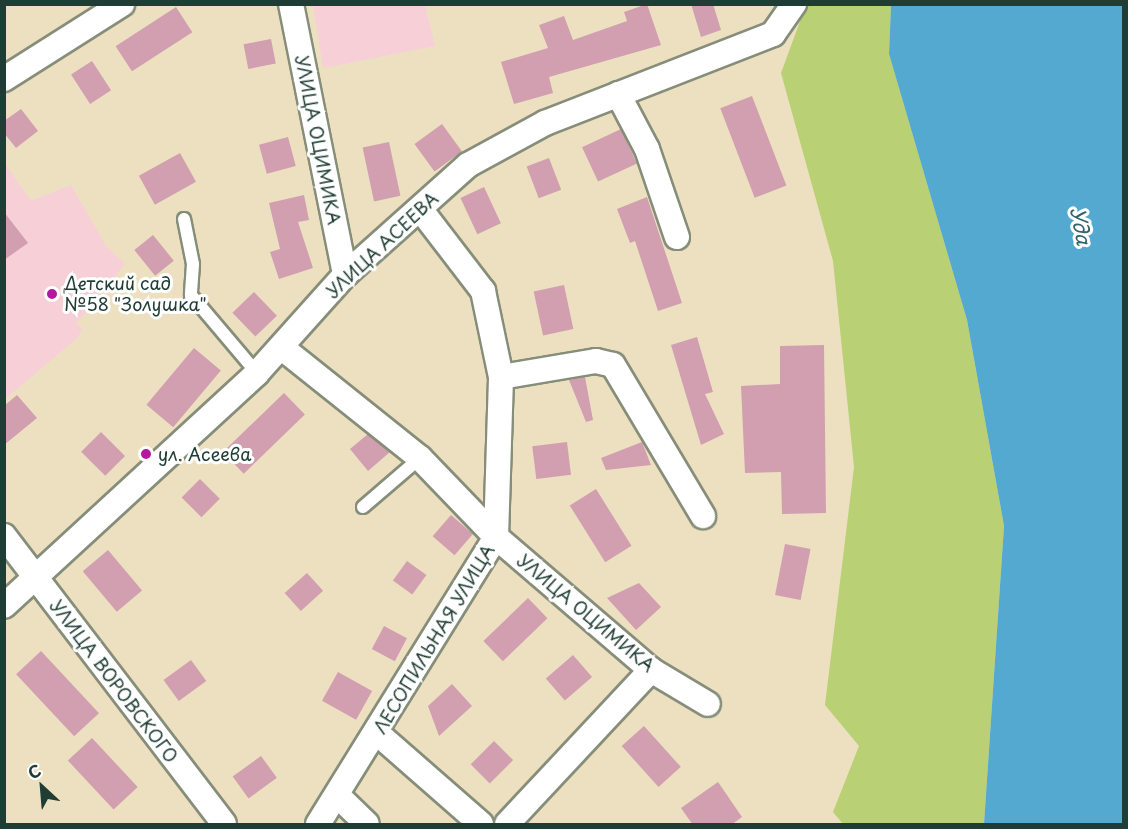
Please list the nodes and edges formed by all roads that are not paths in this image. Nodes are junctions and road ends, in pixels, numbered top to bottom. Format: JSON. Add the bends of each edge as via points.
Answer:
{"nodes":[{"id":1,"x":122,"y":4,"type":"edge"},
{"id":2,"x":291,"y":4,"type":"edge"},
{"id":3,"x":794,"y":4,"type":"edge"},
{"id":4,"x":4,"y":79,"type":"edge"},
{"id":5,"x":618,"y":94,"type":"junction"},
{"id":6,"x":420,"y":209,"type":"junction"},
{"id":7,"x":184,"y":219,"type":"dead end"},
{"id":8,"x":678,"y":237,"type":"dead end"},
{"id":9,"x":345,"y":275,"type":"junction"},
{"id":10,"x":281,"y":347,"type":"junction"},
{"id":11,"x":257,"y":373,"type":"junction"},
{"id":12,"x":501,"y":377,"type":"junction"},
{"id":13,"x":420,"y":458,"type":"junction"},
{"id":14,"x":363,"y":507,"type":"dead end"},
{"id":15,"x":703,"y":516,"type":"dead end"},
{"id":16,"x":4,"y":536,"type":"edge"},
{"id":17,"x":496,"y":537,"type":"junction"},
{"id":18,"x":34,"y":578,"type":"junction"},
{"id":19,"x":4,"y":606,"type":"edge"},
{"id":20,"x":651,"y":670,"type":"junction"},
{"id":21,"x":708,"y":704,"type":"dead end"},
{"id":22,"x":377,"y":733,"type":"junction"},
{"id":23,"x":339,"y":798,"type":"junction"},
{"id":24,"x":224,"y":825,"type":"edge"},
{"id":25,"x":318,"y":825,"type":"edge"},
{"id":26,"x":366,"y":825,"type":"edge"},
{"id":27,"x":481,"y":825,"type":"edge"},
{"id":28,"x":507,"y":825,"type":"edge"}],
"edges":[{"from":1,"to":4,"type":"street"},
{"from":2,"to":9,"type":"street","name":"УЛИЦА ОЦИМИКА"},
{"from":3,"to":5,"type":"street","name":"УЛИЦА АСЕЕВА","via":[[773,34]]},
{"from":5,"to":6,"type":"street","name":"УЛИЦА АСЕЕВА","via":[[545,123],[468,165]]},
{"from":5,"to":8,"type":"street","via":[[647,149]]},
{"from":6,"to":9,"type":"street","name":"УЛИЦА АСЕЕВА"},
{"from":6,"to":12,"type":"street","name":"ЛЕСОПИЛЬНАЯ УЛИЦА","via":[[483,291]]},
{"from":7,"to":11,"type":"lane","via":[[193,264],[191,295]]},
{"from":9,"to":10,"type":"street","name":"УЛИЦА АСЕЕВА"},
{"from":10,"to":11,"type":"street","name":"УЛИЦА АСЕЕВА"},
{"from":10,"to":13,"type":"street","name":"УЛИЦА ОЦИМИКА"},
{"from":11,"to":18,"type":"street","name":"УЛИЦА АСЕЕВА"},
{"from":12,"to":15,"type":"street","via":[[596,361],[613,365]]},
{"from":12,"to":17,"type":"street","name":"ЛЕСОПИЛЬНАЯ УЛИЦА"},
{"from":13,"to":14,"type":"lane"},
{"from":13,"to":17,"type":"street","name":"УЛИЦА ОЦИМИКА"},
{"from":16,"to":18,"type":"street","name":"УЛИЦА ВОРОВСКОГО"},
{"from":17,"to":20,"type":"street","name":"УЛИЦА ОЦИМИКА"},
{"from":17,"to":22,"type":"street","name":"ЛЕСОПИЛЬНАЯ УЛИЦА"},
{"from":18,"to":19,"type":"street","name":"УЛИЦА АСЕЕВА"},
{"from":18,"to":24,"type":"street","name":"УЛИЦА ВОРОВСКОГО"},
{"from":20,"to":21,"type":"street","name":"УЛИЦА ОЦИМИКА"},
{"from":20,"to":28,"type":"street"},
{"from":22,"to":23,"type":"street","name":"ЛЕСОПИЛЬНАЯ УЛИЦА"},
{"from":22,"to":27,"type":"street"},
{"from":23,"to":25,"type":"street","name":"ЛЕСОПИЛЬНАЯ УЛИЦА"},
{"from":23,"to":26,"type":"street"}]}
